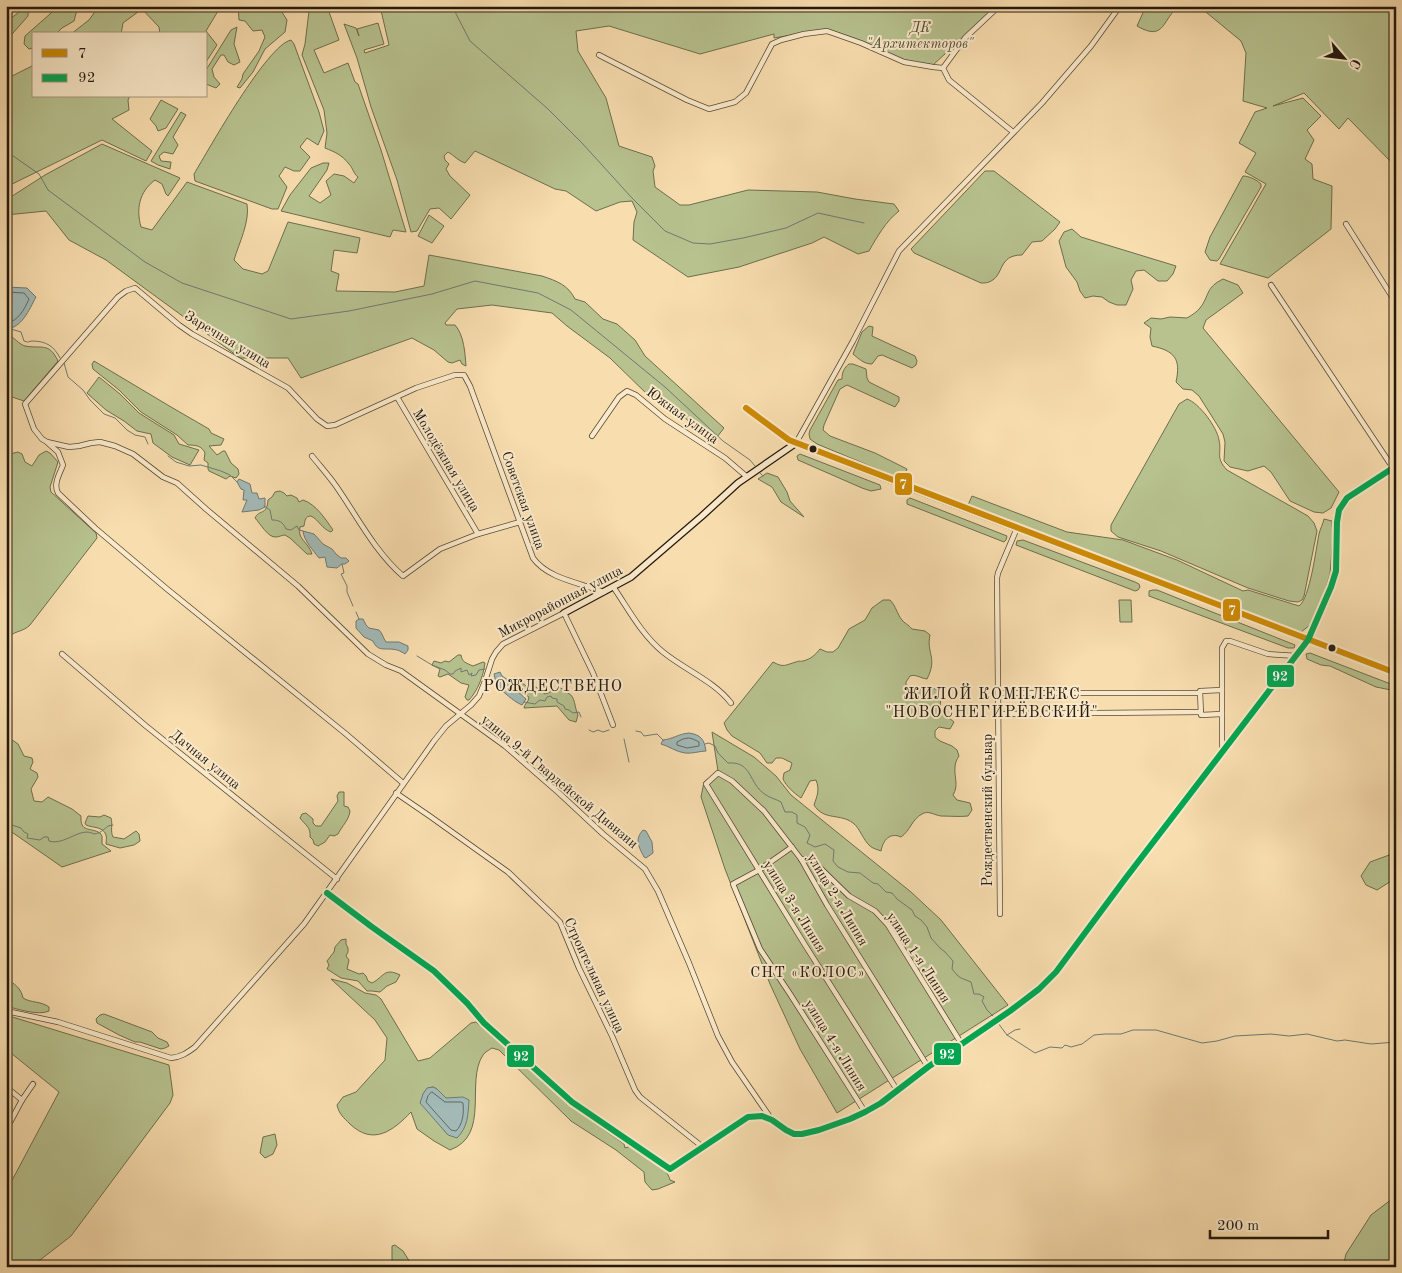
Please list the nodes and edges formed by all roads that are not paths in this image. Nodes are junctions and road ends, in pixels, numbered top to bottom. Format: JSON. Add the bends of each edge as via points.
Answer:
{"nodes":[{"id":1,"x":999,"y":6,"type":"edge"},
{"id":2,"x":1120,"y":6,"type":"edge"},
{"id":3,"x":599,"y":55,"type":"dead end"},
{"id":4,"x":943,"y":68,"type":"junction"},
{"id":5,"x":1013,"y":132,"type":"junction"},
{"id":6,"x":1346,"y":224,"type":"dead end"},
{"id":7,"x":1271,"y":285,"type":"dead end"},
{"id":8,"x":1396,"y":303,"type":"edge"},
{"id":9,"x":464,"y":375,"type":"joint"},
{"id":10,"x":288,"y":388,"type":"joint"},
{"id":11,"x":397,"y":397,"type":"junction"},
{"id":12,"x":746,"y":408,"type":"dead end"},
{"id":13,"x":592,"y":436,"type":"dead end"},
{"id":14,"x":47,"y":442,"type":"junction"},
{"id":15,"x":796,"y":443,"type":"junction"},
{"id":16,"x":312,"y":456,"type":"dead end"},
{"id":17,"x":1394,"y":467,"type":"edge"},
{"id":18,"x":746,"y":476,"type":"junction"},
{"id":19,"x":520,"y":522,"type":"junction"},
{"id":20,"x":1017,"y":528,"type":"junction"},
{"id":21,"x":478,"y":534,"type":"junction"},
{"id":22,"x":614,"y":588,"type":"junction"},
{"id":23,"x":604,"y":592,"type":"junction"},
{"id":24,"x":564,"y":613,"type":"junction"},
{"id":25,"x":1308,"y":640,"type":"junction"},
{"id":26,"x":62,"y":654,"type":"dead end"},
{"id":27,"x":1296,"y":656,"type":"junction"},
{"id":28,"x":1396,"y":673,"type":"edge"},
{"id":29,"x":1222,"y":690,"type":"junction"},
{"id":30,"x":1200,"y":692,"type":"junction"},
{"id":31,"x":998,"y":694,"type":"junction"},
{"id":32,"x":731,"y":703,"type":"dead end"},
{"id":33,"x":460,"y":713,"type":"junction"},
{"id":34,"x":998,"y":714,"type":"junction"},
{"id":35,"x":1201,"y":714,"type":"junction"},
{"id":36,"x":1222,"y":714,"type":"junction"},
{"id":37,"x":612,"y":725,"type":"dead end"},
{"id":38,"x":1222,"y":753,"type":"junction"},
{"id":39,"x":403,"y":783,"type":"junction"},
{"id":40,"x":706,"y":784,"type":"joint"},
{"id":41,"x":396,"y":794,"type":"junction"},
{"id":42,"x":792,"y":847,"type":"junction"},
{"id":43,"x":801,"y":859,"type":"junction"},
{"id":44,"x":759,"y":870,"type":"junction"},
{"id":45,"x":337,"y":879,"type":"junction"},
{"id":46,"x":327,"y":893,"type":"junction"},
{"id":47,"x":1000,"y":914,"type":"dead end"},
{"id":48,"x":6,"y":1011,"type":"edge"},
{"id":49,"x":961,"y":1043,"type":"junction"},
{"id":50,"x":928,"y":1067,"type":"junction"},
{"id":51,"x":33,"y":1084,"type":"dead end"},
{"id":52,"x":6,"y":1087,"type":"edge"},
{"id":53,"x":897,"y":1090,"type":"junction"},
{"id":54,"x":22,"y":1100,"type":"junction"},
{"id":55,"x":865,"y":1112,"type":"junction"},
{"id":56,"x":772,"y":1120,"type":"junction"},
{"id":57,"x":6,"y":1130,"type":"edge"},
{"id":58,"x":704,"y":1148,"type":"junction"}],
"edges":[{"from":1,"to":4,"type":"street","via":[[965,38]]},
{"from":2,"to":5,"type":"street","via":[[1091,46]]},
{"from":3,"to":4,"type":"street","via":[[709,109],[735,102],[746,93],[772,44],[804,34],[827,31],[904,62]]},
{"from":4,"to":5,"type":"street","via":[[949,80]]},
{"from":5,"to":15,"type":"street","via":[[899,251]]},
{"from":6,"to":8,"type":"street"},
{"from":7,"to":17,"type":"street"},
{"from":9,"to":11,"type":"street","name":"Молодёжная улица","via":[[455,375]]},
{"from":9,"to":19,"type":"street","name":"Советская улица"},
{"from":10,"to":11,"type":"street","name":"Молодёжная улица","via":[[317,419],[328,426]]},
{"from":10,"to":14,"type":"street","name":"Заречная улица","via":[[192,334],[135,288],[118,297],[25,404],[34,429]]},
{"from":11,"to":21,"type":"street","name":"Молодёжная улица"},
{"from":12,"to":15,"type":"street"},
{"from":13,"to":18,"type":"street","name":"Южная улица","via":[[619,397],[627,391]]},
{"from":14,"to":33,"type":"street","name":"улица 9-й Гвардейской Дивизии","via":[[69,447],[100,442],[115,446],[177,483],[298,586],[368,654],[401,670]]},
{"from":14,"to":39,"type":"street","via":[[58,452],[64,464],[56,485],[58,493]]},
{"from":15,"to":18,"type":"street","name":"Микрорайонная улица"},
{"from":15,"to":20,"type":"street"},
{"from":16,"to":21,"type":"street","via":[[385,557],[403,576],[440,549]]},
{"from":17,"to":25,"type":"street","via":[[1346,498],[1339,510],[1336,571]]},
{"from":18,"to":22,"type":"street","name":"Микрорайонная улица","via":[[646,566]]},
{"from":19,"to":21,"type":"street"},
{"from":19,"to":23,"type":"street","name":"Советская улица","via":[[534,558],[542,568]]},
{"from":20,"to":25,"type":"street"},
{"from":20,"to":31,"type":"street","name":"Рождественский бульвар","via":[[998,578]]},
{"from":22,"to":23,"type":"street","name":"Микрорайонная улица"},
{"from":22,"to":32,"type":"street","via":[[642,631],[663,652],[723,692]]},
{"from":23,"to":24,"type":"street","name":"Микрорайонная улица"},
{"from":24,"to":33,"type":"street","name":"Микрорайонная улица","via":[[503,644],[492,659],[479,696]]},
{"from":24,"to":37,"type":"street","via":[[593,673]]},
{"from":25,"to":27,"type":"street"},
{"from":25,"to":28,"type":"street"},
{"from":26,"to":45,"type":"street","name":"Дачная улица"},
{"from":27,"to":29,"type":"street","via":[[1268,654],[1226,640],[1222,648]]},
{"from":27,"to":38,"type":"street"},
{"from":29,"to":30,"type":"street"},
{"from":29,"to":36,"type":"street"},
{"from":30,"to":31,"type":"street"},
{"from":30,"to":35,"type":"street"},
{"from":31,"to":34,"type":"street","name":"Рождественский бульвар"},
{"from":33,"to":39,"type":"street","name":"Микрорайонная улица"},
{"from":33,"to":56,"type":"street","name":"улица 9-й Гвардейской Дивизии","via":[[505,746],[645,869],[690,963],[718,1036]]},
{"from":34,"to":35,"type":"street"},
{"from":34,"to":47,"type":"street","name":"Рождественский бульвар"},
{"from":35,"to":36,"type":"street"},
{"from":36,"to":38,"type":"street"},
{"from":38,"to":49,"type":"street","via":[[1056,972],[1032,995]]},
{"from":39,"to":41,"type":"street","name":"Микрорайонная улица"},
{"from":40,"to":42,"type":"street","name":"улица 2-я Линия","via":[[718,773],[732,781],[764,811]]},
{"from":40,"to":44,"type":"street","name":"улица 3-я Линия"},
{"from":41,"to":45,"type":"street","name":"Микрорайонная улица"},
{"from":41,"to":58,"type":"street","name":"Строительная улица","via":[[507,872],[560,922],[635,1090]]},
{"from":42,"to":43,"type":"street","name":"улица 2-я Линия"},
{"from":42,"to":44,"type":"street"},
{"from":43,"to":49,"type":"street","name":"улица 1-я Линия","via":[[812,860],[849,896],[875,910],[888,925]]},
{"from":43,"to":50,"type":"street","name":"улица 2-я Линия"},
{"from":44,"to":53,"type":"street","name":"улица 3-я Линия"},
{"from":44,"to":55,"type":"street","name":"улица 4-я Линия","via":[[733,884],[760,949]]},
{"from":45,"to":46,"type":"street","name":"Микрорайонная улица"},
{"from":46,"to":48,"type":"street","name":"Микрорайонная улица","via":[[298,931],[195,1047],[178,1058],[58,1022]]},
{"from":46,"to":58,"type":"street","via":[[434,971],[484,1023],[572,1102],[670,1169]]},
{"from":49,"to":50,"type":"street"},
{"from":50,"to":53,"type":"street"},
{"from":51,"to":54,"type":"street"},
{"from":52,"to":54,"type":"street"},
{"from":53,"to":55,"type":"street"},
{"from":54,"to":57,"type":"street"},
{"from":55,"to":56,"type":"street","via":[[802,1134],[794,1134]]},
{"from":56,"to":58,"type":"street","via":[[762,1116],[748,1117]]}]}
